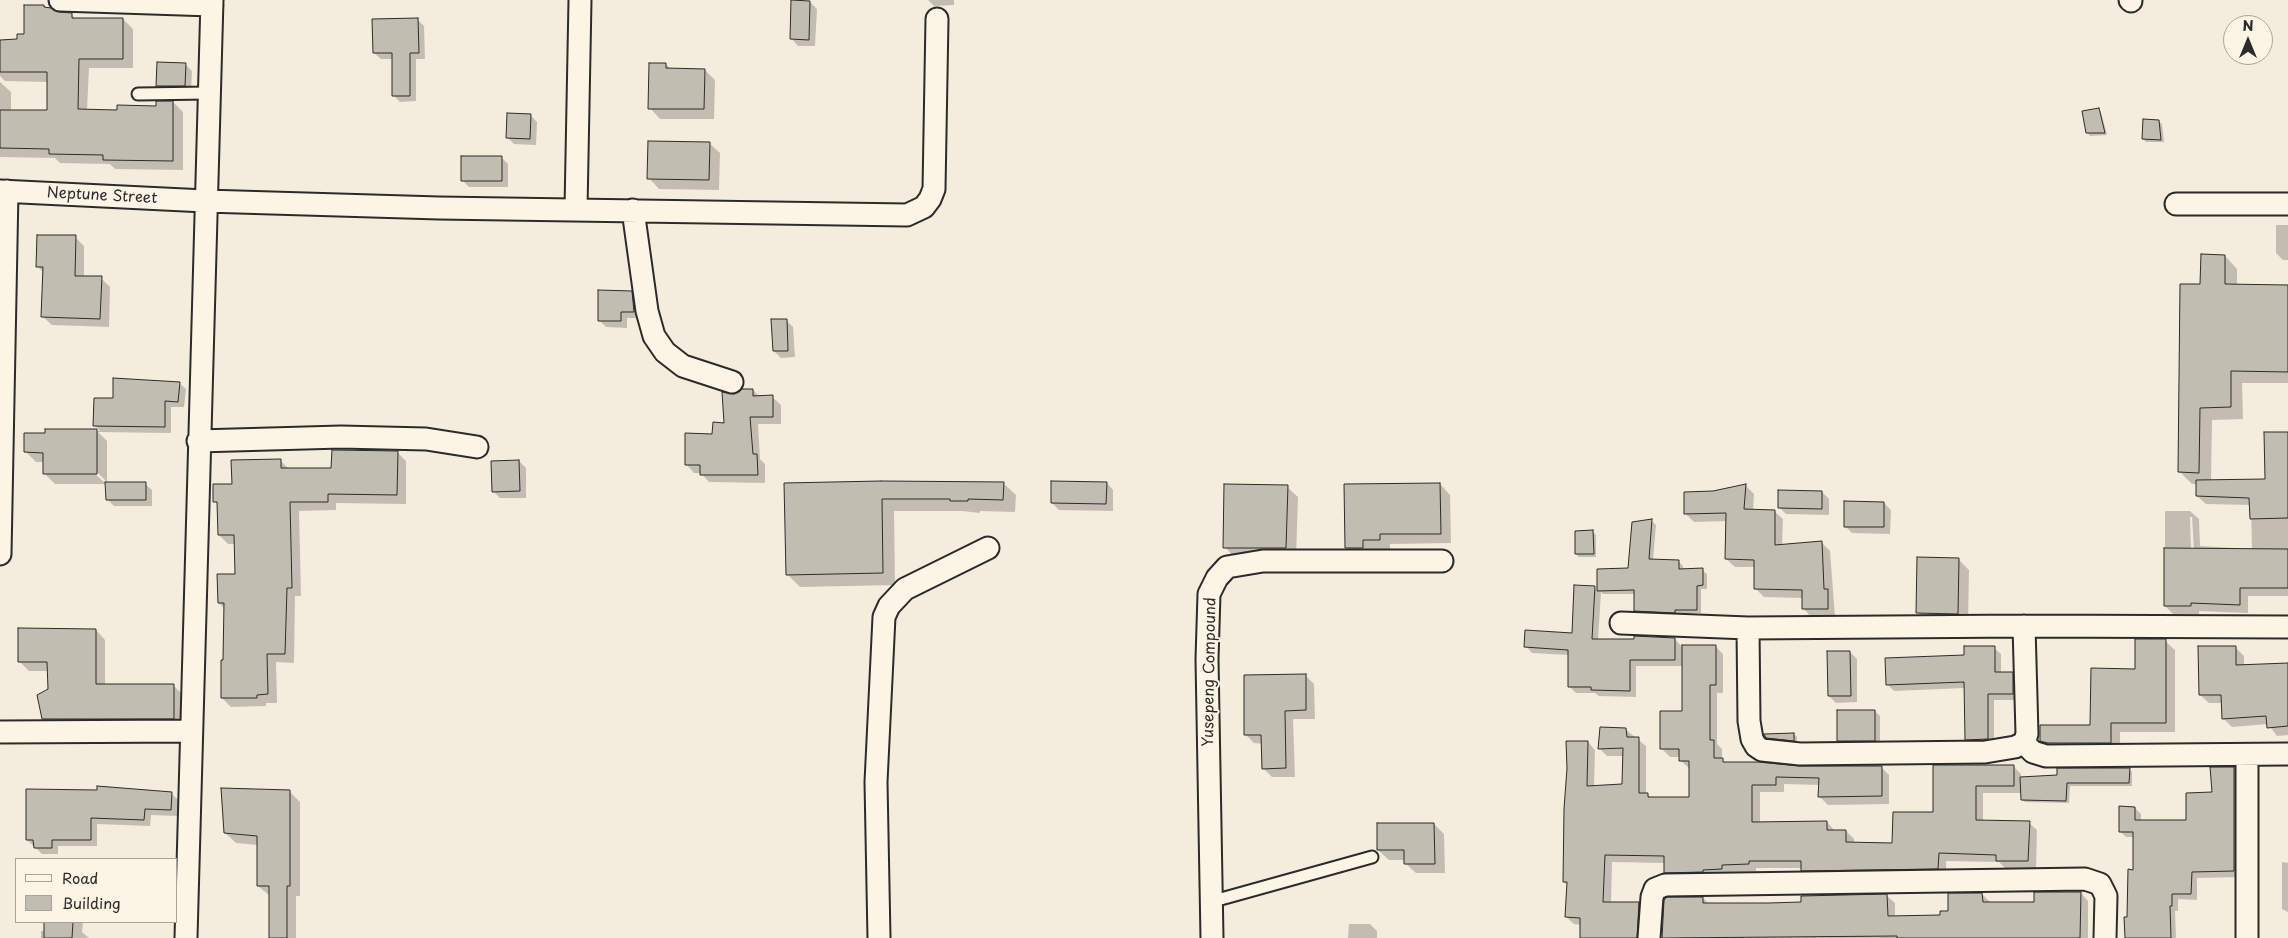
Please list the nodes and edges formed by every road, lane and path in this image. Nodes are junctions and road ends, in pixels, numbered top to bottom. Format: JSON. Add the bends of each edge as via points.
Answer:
{"nodes":[{"id":1,"x":60,"y":0,"type":"edge"},
{"id":2,"x":580,"y":0,"type":"edge"},
{"id":3,"x":212,"y":3,"type":"edge"},
{"id":4,"x":938,"y":19,"type":"dead end"},
{"id":5,"x":138,"y":94,"type":"dead end"},
{"id":6,"x":209,"y":94,"type":"junction"},
{"id":7,"x":4,"y":191,"type":"edge"},
{"id":8,"x":205,"y":201,"type":"junction"},
{"id":9,"x":2176,"y":204,"type":"dead end"},
{"id":10,"x":2288,"y":204,"type":"edge"},
{"id":11,"x":576,"y":209,"type":"junction"},
{"id":12,"x":633,"y":210,"type":"junction"},
{"id":13,"x":732,"y":382,"type":"dead end"},
{"id":14,"x":198,"y":441,"type":"junction"},
{"id":15,"x":477,"y":447,"type":"dead end"},
{"id":16,"x":988,"y":548,"type":"dead end"},
{"id":17,"x":0,"y":554,"type":"edge"},
{"id":18,"x":1442,"y":561,"type":"dead end"},
{"id":19,"x":1621,"y":623,"type":"dead end"},
{"id":20,"x":2024,"y":626,"type":"junction"},
{"id":21,"x":2288,"y":627,"type":"edge"},
{"id":22,"x":1748,"y":628,"type":"junction"},
{"id":23,"x":191,"y":731,"type":"junction"},
{"id":24,"x":0,"y":732,"type":"edge"},
{"id":25,"x":2024,"y":744,"type":"junction"},
{"id":26,"x":2247,"y":754,"type":"junction"},
{"id":27,"x":2288,"y":754,"type":"edge"},
{"id":28,"x":1372,"y":857,"type":"dead end"},
{"id":29,"x":1210,"y":902,"type":"junction"},
{"id":30,"x":186,"y":938,"type":"edge"},
{"id":31,"x":879,"y":938,"type":"edge"},
{"id":32,"x":1212,"y":938,"type":"edge"},
{"id":33,"x":1649,"y":938,"type":"edge"},
{"id":34,"x":2105,"y":938,"type":"edge"},
{"id":35,"x":2248,"y":938,"type":"edge"}],
"edges":[{"from":1,"to":3,"type":"street"},
{"from":2,"to":11,"type":"street"},
{"from":3,"to":6,"type":"street"},
{"from":4,"to":12,"type":"street","name":"Neptune Street","via":[[934,189],[930,199],[917,212],[907,215]]},
{"from":5,"to":6,"type":"lane"},
{"from":6,"to":8,"type":"street"},
{"from":7,"to":8,"type":"street","name":"Neptune Street"},
{"from":7,"to":17,"type":"street"},
{"from":8,"to":11,"type":"street","name":"Neptune Street"},
{"from":8,"to":14,"type":"street"},
{"from":9,"to":10,"type":"street"},
{"from":11,"to":12,"type":"street","name":"Neptune Street"},
{"from":12,"to":13,"type":"street","via":[[647,311],[654,336],[665,352],[683,366]]},
{"from":14,"to":15,"type":"street","via":[[341,437],[426,439]]},
{"from":14,"to":23,"type":"street"},
{"from":16,"to":31,"type":"street","via":[[905,589],[889,606],[884,617],[876,782]]},
{"from":18,"to":29,"type":"street","name":"Yusepeng Compound","via":[[1263,561],[1227,567],[1217,578],[1209,594],[1207,659]]},
{"from":19,"to":22,"type":"street"},
{"from":20,"to":21,"type":"street"},
{"from":20,"to":22,"type":"street"},
{"from":20,"to":25,"type":"street","via":[[2027,734]]},
{"from":22,"to":25,"type":"street","via":[[1749,721],[1752,739],[1762,750],[1800,754],[1985,752]]},
{"from":23,"to":24,"type":"street"},
{"from":23,"to":30,"type":"street"},
{"from":25,"to":26,"type":"street","via":[[2033,752],[2046,756]]},
{"from":26,"to":27,"type":"street"},
{"from":26,"to":35,"type":"street"},
{"from":28,"to":29,"type":"lane"},
{"from":29,"to":32,"type":"street","name":"Yusepeng Compound"},
{"from":33,"to":34,"type":"street","via":[[1652,897],[1655,889],[1665,885],[2085,879],[2100,884],[2106,896]]}]}
